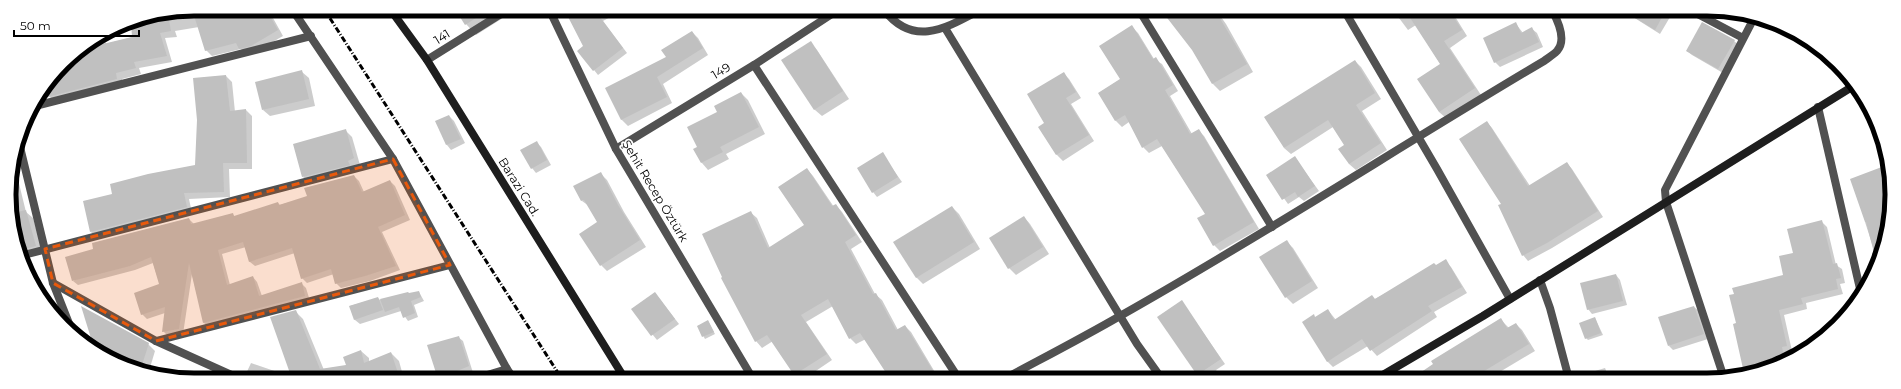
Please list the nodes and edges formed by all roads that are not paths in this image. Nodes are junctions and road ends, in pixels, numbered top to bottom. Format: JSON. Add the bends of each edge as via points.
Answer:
{"nodes":[{"id":1,"x":297,"y":16,"type":"edge"},
{"id":2,"x":395,"y":16,"type":"edge"},
{"id":3,"x":498,"y":16,"type":"edge"},
{"id":4,"x":552,"y":16,"type":"edge"},
{"id":5,"x":829,"y":16,"type":"edge"},
{"id":6,"x":891,"y":16,"type":"edge"},
{"id":7,"x":968,"y":16,"type":"edge"},
{"id":8,"x":1143,"y":16,"type":"edge"},
{"id":9,"x":1348,"y":16,"type":"edge"},
{"id":10,"x":1556,"y":16,"type":"edge"},
{"id":11,"x":1703,"y":16,"type":"edge"},
{"id":12,"x":1752,"y":22,"type":"edge"},
{"id":13,"x":944,"y":28,"type":"junction"},
{"id":14,"x":311,"y":36,"type":"junction"},
{"id":15,"x":1743,"y":38,"type":"junction"},
{"id":16,"x":427,"y":60,"type":"junction"},
{"id":17,"x":754,"y":65,"type":"junction"},
{"id":18,"x":1850,"y":88,"type":"edge"},
{"id":19,"x":40,"y":105,"type":"edge"},
{"id":20,"x":1818,"y":107,"type":"junction"},
{"id":21,"x":1418,"y":136,"type":"junction"},
{"id":22,"x":616,"y":149,"type":"junction"},
{"id":23,"x":21,"y":154,"type":"edge"},
{"id":24,"x":393,"y":159,"type":"junction"},
{"id":25,"x":1666,"y":202,"type":"junction"},
{"id":26,"x":1272,"y":227,"type":"junction"},
{"id":27,"x":45,"y":249,"type":"junction"},
{"id":28,"x":26,"y":254,"type":"edge"},
{"id":29,"x":450,"y":265,"type":"junction"},
{"id":30,"x":1540,"y":280,"type":"junction"},
{"id":31,"x":52,"y":283,"type":"junction"},
{"id":32,"x":1859,"y":287,"type":"edge"},
{"id":33,"x":1510,"y":299,"type":"junction"},
{"id":34,"x":1120,"y":316,"type":"junction"},
{"id":35,"x":68,"y":321,"type":"edge"},
{"id":36,"x":156,"y":341,"type":"junction"},
{"id":37,"x":507,"y":369,"type":"junction"},
{"id":38,"x":1722,"y":372,"type":"edge"},
{"id":39,"x":227,"y":373,"type":"edge"},
{"id":40,"x":494,"y":373,"type":"edge"},
{"id":41,"x":510,"y":373,"type":"edge"},
{"id":42,"x":621,"y":373,"type":"edge"},
{"id":43,"x":749,"y":373,"type":"edge"},
{"id":44,"x":955,"y":373,"type":"edge"},
{"id":45,"x":1015,"y":373,"type":"edge"},
{"id":46,"x":1158,"y":373,"type":"edge"},
{"id":47,"x":1386,"y":373,"type":"edge"},
{"id":48,"x":1567,"y":373,"type":"edge"}],
"edges":[{"from":1,"to":14,"type":"street"},
{"from":2,"to":16,"type":"street","name":"Barazi Cad."},
{"from":3,"to":16,"type":"street","name":"141"},
{"from":4,"to":22,"type":"street","name":"Şehit Recep Öztürk"},
{"from":5,"to":17,"type":"street","name":"149"},
{"from":6,"to":13,"type":"street","via":[[912,32],[933,32]]},
{"from":7,"to":13,"type":"street"},
{"from":8,"to":26,"type":"street"},
{"from":9,"to":21,"type":"street"},
{"from":10,"to":21,"type":"street","via":[[1561,38],[1558,50],[1544,61]]},
{"from":11,"to":15,"type":"street"},
{"from":12,"to":15,"type":"street"},
{"from":13,"to":34,"type":"street"},
{"from":14,"to":19,"type":"street"},
{"from":14,"to":24,"type":"street"},
{"from":15,"to":25,"type":"street","via":[[1668,180],[1665,190]]},
{"from":16,"to":42,"type":"street","name":"Barazi Cad."},
{"from":17,"to":22,"type":"street","name":"149"},
{"from":17,"to":44,"type":"street"},
{"from":18,"to":20,"type":"street"},
{"from":20,"to":25,"type":"street"},
{"from":20,"to":32,"type":"street"},
{"from":21,"to":26,"type":"street"},
{"from":21,"to":33,"type":"street"},
{"from":22,"to":43,"type":"street","name":"Şehit Recep Öztürk"},
{"from":23,"to":27,"type":"street"},
{"from":24,"to":27,"type":"street"},
{"from":24,"to":29,"type":"street"},
{"from":25,"to":30,"type":"street"},
{"from":25,"to":38,"type":"street"},
{"from":26,"to":34,"type":"street"},
{"from":27,"to":28,"type":"street"},
{"from":27,"to":31,"type":"street"},
{"from":29,"to":36,"type":"street"},
{"from":29,"to":37,"type":"street"},
{"from":30,"to":33,"type":"street"},
{"from":30,"to":48,"type":"street"},
{"from":31,"to":35,"type":"street"},
{"from":31,"to":36,"type":"street"},
{"from":33,"to":47,"type":"street"},
{"from":34,"to":45,"type":"street"},
{"from":34,"to":46,"type":"street"},
{"from":36,"to":39,"type":"street"},
{"from":37,"to":40,"type":"street"},
{"from":37,"to":41,"type":"street"}]}
